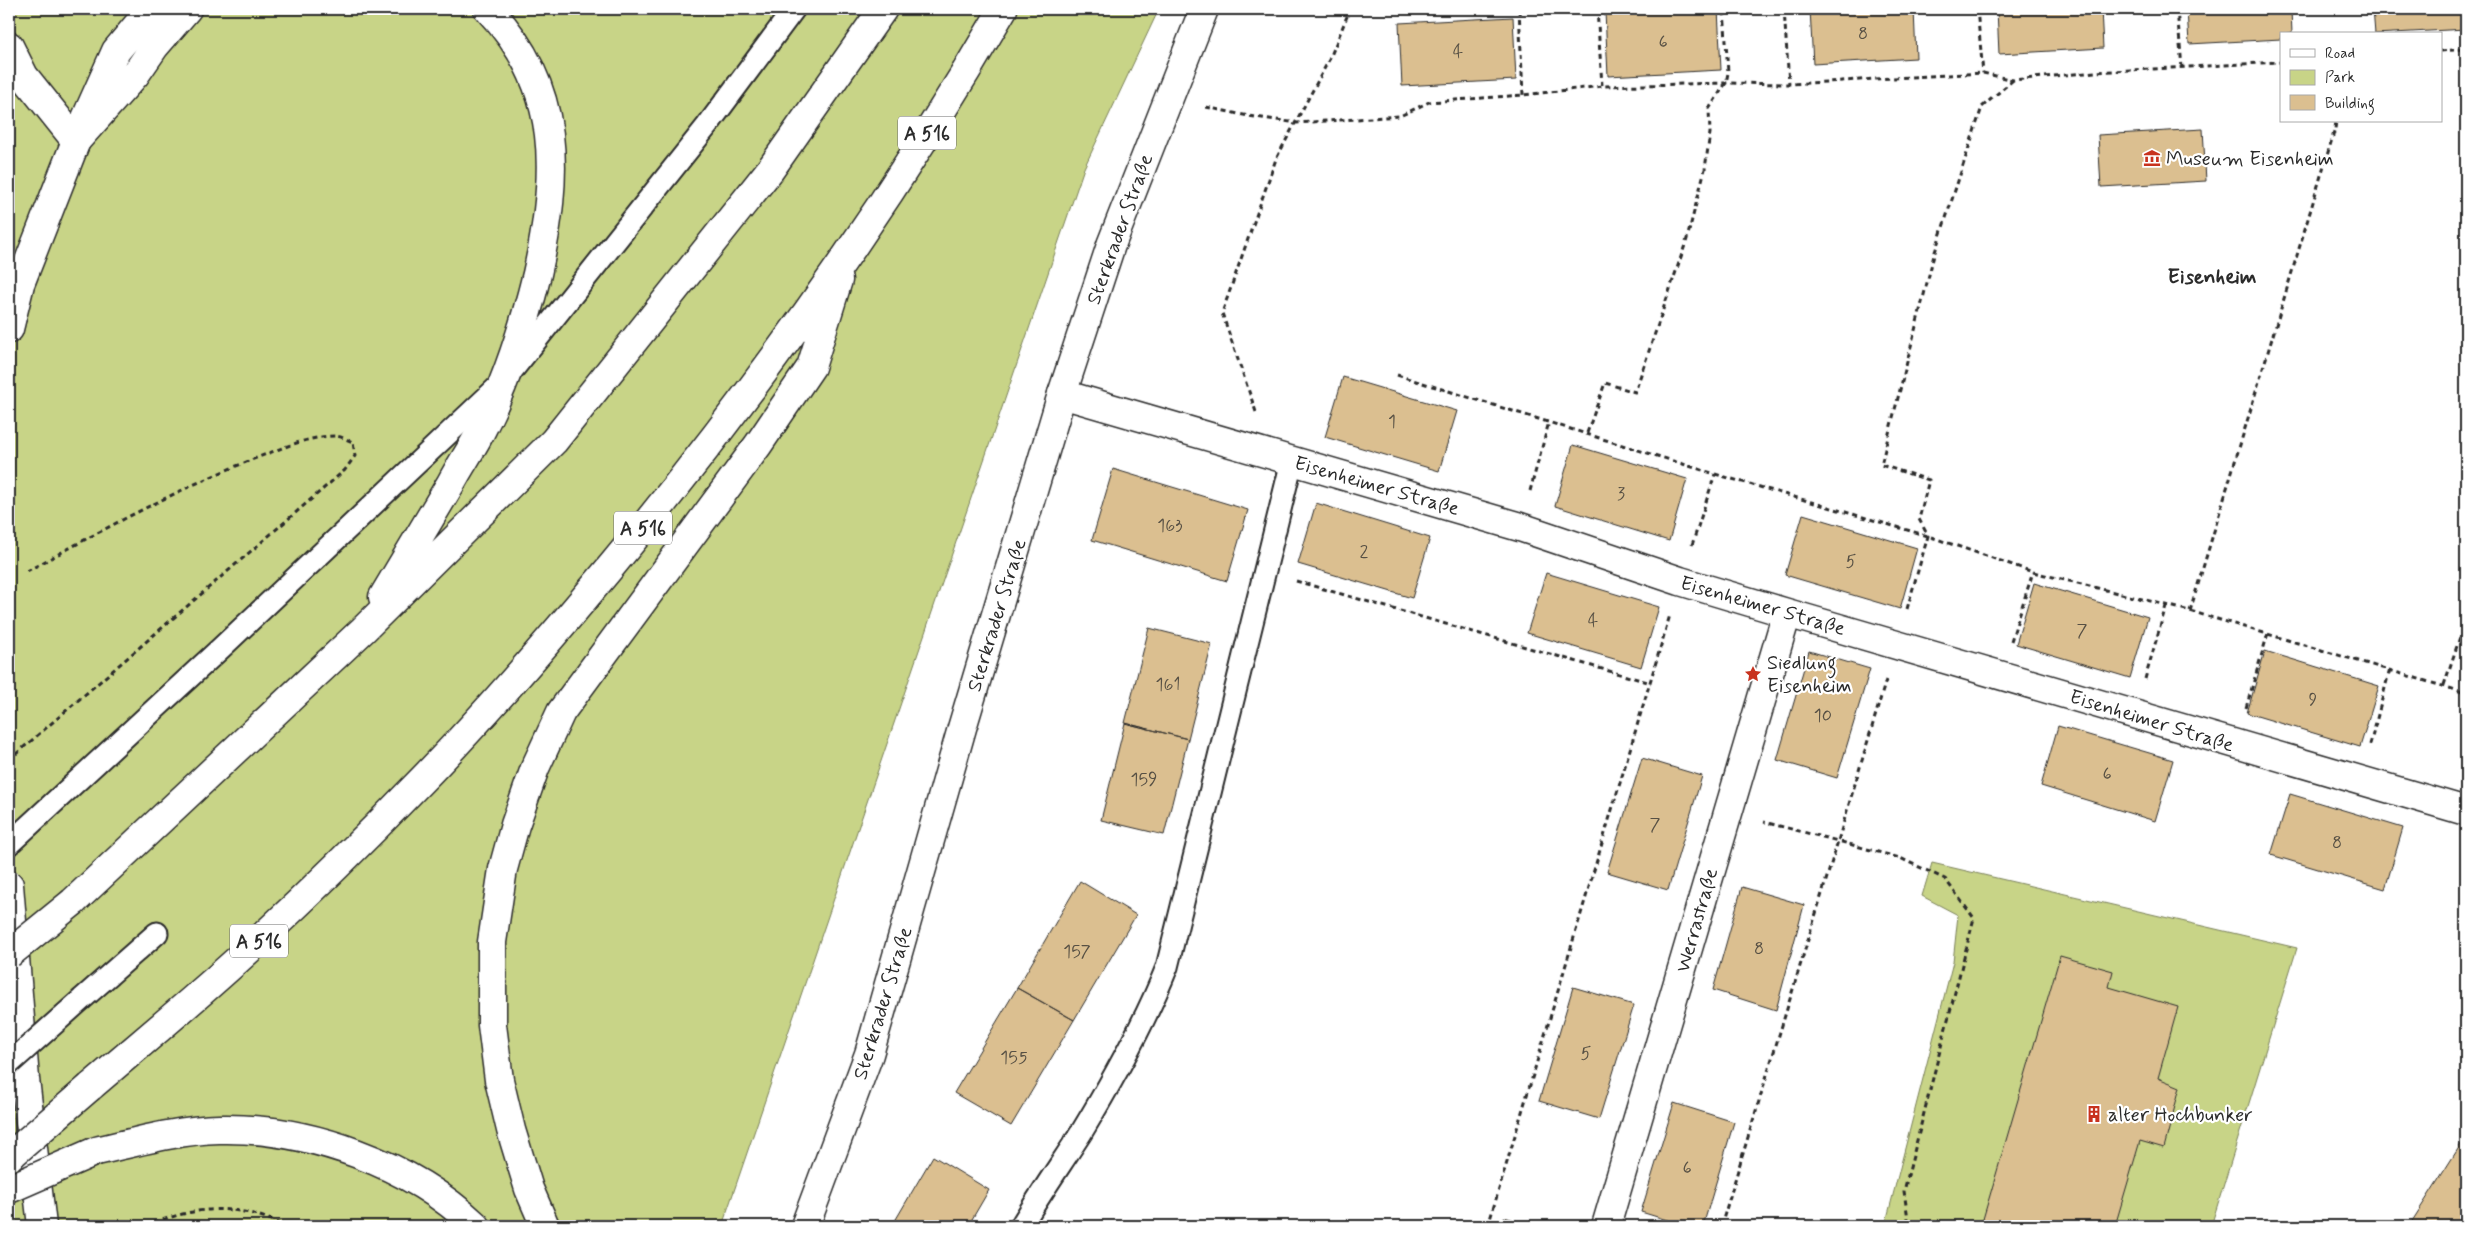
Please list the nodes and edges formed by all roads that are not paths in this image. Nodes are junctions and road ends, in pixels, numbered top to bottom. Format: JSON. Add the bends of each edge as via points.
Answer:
{"nodes":[{"id":1,"x":151,"y":9,"type":"edge"},
{"id":2,"x":187,"y":9,"type":"edge"},
{"id":3,"x":488,"y":9,"type":"edge"},
{"id":4,"x":794,"y":9,"type":"edge"},
{"id":5,"x":883,"y":9,"type":"edge"},
{"id":6,"x":1003,"y":9,"type":"edge"},
{"id":7,"x":1204,"y":9,"type":"edge"},
{"id":8,"x":9,"y":46,"type":"edge"},
{"id":9,"x":76,"y":141,"type":"junction"},
{"id":10,"x":846,"y":255,"type":"junction"},
{"id":11,"x":9,"y":329,"type":"edge"},
{"id":12,"x":503,"y":382,"type":"junction"},
{"id":13,"x":1062,"y":394,"type":"junction"},
{"id":14,"x":1281,"y":457,"type":"junction"},
{"id":15,"x":1787,"y":613,"type":"junction"},
{"id":16,"x":363,"y":630,"type":"junction"},
{"id":17,"x":2466,"y":811,"type":"edge"},
{"id":18,"x":9,"y":844,"type":"edge"},
{"id":19,"x":9,"y":885,"type":"edge"},
{"id":20,"x":157,"y":933,"type":"dead end"},
{"id":21,"x":9,"y":954,"type":"edge"},
{"id":22,"x":9,"y":1064,"type":"edge"},
{"id":23,"x":9,"y":1157,"type":"edge"},
{"id":24,"x":9,"y":1189,"type":"edge"},
{"id":25,"x":42,"y":1226,"type":"edge"},
{"id":26,"x":476,"y":1226,"type":"edge"},
{"id":27,"x":545,"y":1226,"type":"edge"},
{"id":28,"x":805,"y":1226,"type":"edge"},
{"id":29,"x":1021,"y":1226,"type":"edge"},
{"id":30,"x":1606,"y":1226,"type":"edge"}],
"edges":[{"from":1,"to":9,"type":"main road","via":[[116,51]]},
{"from":2,"to":9,"type":"main road","via":[[135,75]]},
{"from":3,"to":12,"type":"main road","via":[[514,40],[535,78],[546,110],[551,142],[552,178],[546,231],[523,329]]},
{"from":4,"to":12,"type":"lane","via":[[707,126]]},
{"from":5,"to":16,"type":"main road","via":[[770,170],[554,441]]},
{"from":6,"to":10,"type":"main road","number":"A 516","via":[[926,136]]},
{"from":7,"to":13,"type":"main road","name":"Sterkrader Straße","via":[[1111,245]]},
{"from":8,"to":9,"type":"main road","via":[[24,76]]},
{"from":9,"to":11,"type":"main road","via":[[20,284]]},
{"from":10,"to":23,"type":"main road","number":"A 516","bridge":true,"via":[[751,391],[656,512],[559,630],[411,792],[255,944]]},
{"from":10,"to":27,"type":"main road","via":[[811,367],[758,445],[561,712],[535,768],[515,825],[502,869],[496,912],[491,970],[492,1025],[499,1080],[511,1130]]},
{"from":12,"to":16,"type":"main road","via":[[483,428]]},
{"from":12,"to":18,"type":"lane"},
{"from":13,"to":14,"type":"main road","name":"Eisenheimer Straße"},
{"from":13,"to":28,"type":"main road","name":"Sterkrader Straße","via":[[869,1054]]},
{"from":14,"to":15,"type":"main road","name":"Eisenheimer Straße","via":[[1520,527]]},
{"from":14,"to":29,"type":"lane","via":[[1266,572],[1167,967],[1154,1000],[1120,1064],[1081,1133]]},
{"from":15,"to":17,"type":"main road","name":"Eisenheimer Straße"},
{"from":15,"to":30,"type":"main road","name":"Werrastraße"},
{"from":16,"to":21,"type":"main road","bridge":true,"via":[[73,902]]},
{"from":19,"to":25,"type":"main road","via":[[25,1079]]},
{"from":20,"to":22,"type":"lane","bridge":true},
{"from":24,"to":26,"type":"main road","bridge":true,"via":[[96,1151],[170,1135],[219,1130],[260,1132],[298,1137],[372,1159],[404,1174]]}]}
